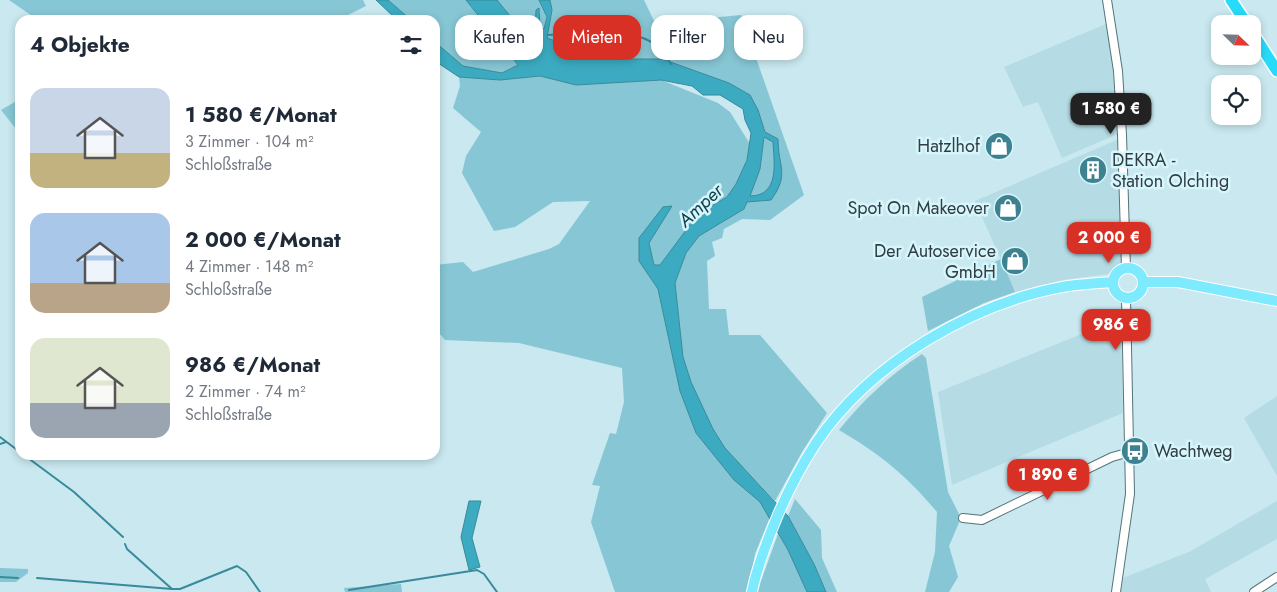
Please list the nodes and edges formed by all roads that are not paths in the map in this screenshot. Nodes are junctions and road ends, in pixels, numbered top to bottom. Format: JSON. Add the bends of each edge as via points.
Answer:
{"nodes":[{"id":1,"x":1107,"y":0,"type":"edge"},
{"id":2,"x":1231,"y":0,"type":"edge"},
{"id":3,"x":1241,"y":15,"type":"edge"},
{"id":4,"x":1261,"y":46,"type":"edge"},
{"id":5,"x":1277,"y":71,"type":"edge"},
{"id":6,"x":1126,"y":269,"type":"junction"},
{"id":7,"x":1113,"y":282,"type":"junction"},
{"id":8,"x":1142,"y":282,"type":"junction"},
{"id":9,"x":1126,"y":298,"type":"junction"},
{"id":10,"x":1277,"y":301,"type":"edge"},
{"id":11,"x":1130,"y":452,"type":"junction"},
{"id":12,"x":963,"y":518,"type":"dead end"},
{"id":13,"x":1277,"y":577,"type":"edge"},
{"id":14,"x":752,"y":592,"type":"edge"},
{"id":15,"x":1116,"y":592,"type":"edge"},
{"id":16,"x":1254,"y":592,"type":"edge"}],
"edges":[{"from":1,"to":6,"type":"street","via":[[1118,64]]},
{"from":2,"to":3,"type":"highway"},
{"from":4,"to":5,"type":"highway"},
{"from":6,"to":7,"type":"main road","via":[[1117,273]]},
{"from":6,"to":8,"type":"main road","via":[[1135,270]]},
{"from":7,"to":9,"type":"main road","via":[[1115,291]]},
{"from":7,"to":14,"type":"main road","via":[[1068,286],[987,309],[917,346],[877,378],[817,442],[784,500]]},
{"from":8,"to":9,"type":"main road","via":[[1138,294]]},
{"from":8,"to":10,"type":"main road","via":[[1178,282]]},
{"from":9,"to":11,"type":"street"},
{"from":11,"to":12,"type":"street","via":[[1112,457],[982,520]]},
{"from":11,"to":15,"type":"street","via":[[1128,514]]},
{"from":13,"to":16,"type":"street"}]}
